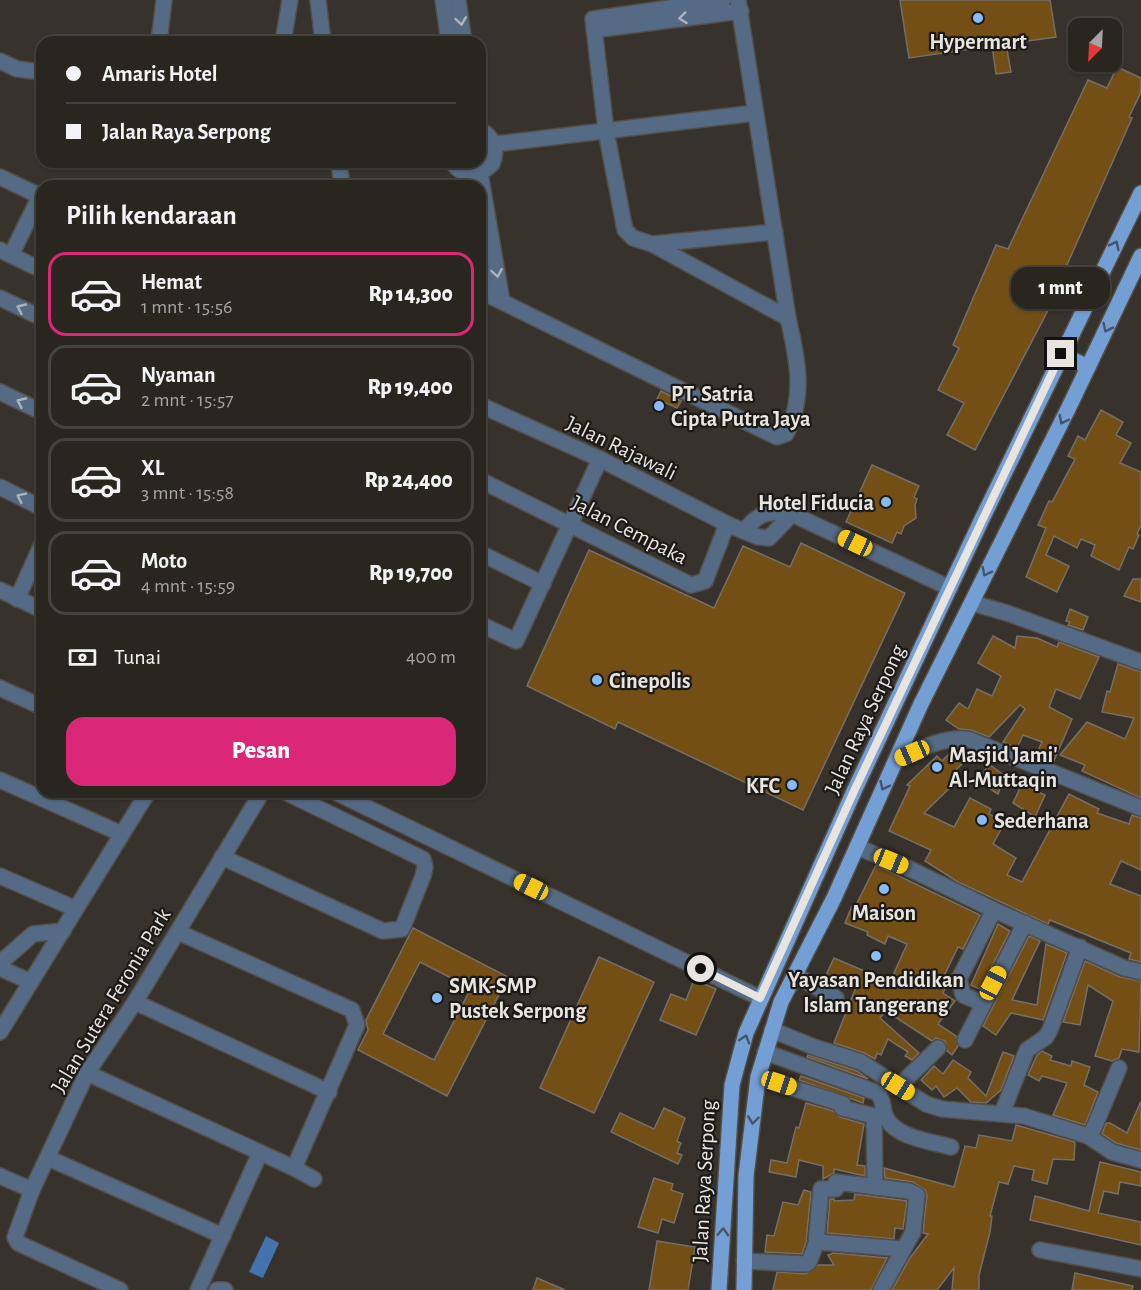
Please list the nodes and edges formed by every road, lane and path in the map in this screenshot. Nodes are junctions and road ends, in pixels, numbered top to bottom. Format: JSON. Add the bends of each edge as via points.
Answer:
{"nodes":[{"id":1,"x":164,"y":0,"type":"edge"},
{"id":2,"x":290,"y":0,"type":"edge"},
{"id":3,"x":318,"y":0,"type":"edge"},
{"id":4,"x":443,"y":0,"type":"edge"},
{"id":5,"x":458,"y":0,"type":"edge"},
{"id":6,"x":723,"y":0,"type":"edge"},
{"id":7,"x":740,"y":5,"type":"edge"},
{"id":8,"x":594,"y":30,"type":"junction"},
{"id":9,"x":160,"y":36,"type":"edge"},
{"id":10,"x":285,"y":36,"type":"edge"},
{"id":11,"x":323,"y":36,"type":"edge"},
{"id":12,"x":448,"y":36,"type":"edge"},
{"id":13,"x":463,"y":36,"type":"edge"},
{"id":14,"x":0,"y":61,"type":"edge"},
{"id":15,"x":36,"y":71,"type":"edge"},
{"id":16,"x":755,"y":113,"type":"junction"},
{"id":17,"x":606,"y":130,"type":"junction"},
{"id":18,"x":486,"y":133,"type":"edge"},
{"id":19,"x":495,"y":144,"type":"junction"},
{"id":20,"x":459,"y":168,"type":"edge"},
{"id":21,"x":0,"y":177,"type":"edge"},
{"id":22,"x":471,"y":178,"type":"edge"},
{"id":23,"x":1141,"y":193,"type":"edge"},
{"id":24,"x":36,"y":194,"type":"edge"},
{"id":25,"x":36,"y":204,"type":"edge"},
{"id":26,"x":775,"y":232,"type":"junction"},
{"id":27,"x":486,"y":238,"type":"edge"},
{"id":28,"x":652,"y":244,"type":"junction"},
{"id":29,"x":6,"y":253,"type":"edge"},
{"id":30,"x":1141,"y":256,"type":"edge"},
{"id":31,"x":36,"y":267,"type":"edge"},
{"id":32,"x":486,"y":293,"type":"edge"},
{"id":33,"x":0,"y":298,"type":"edge"},
{"id":34,"x":502,"y":301,"type":"junction"},
{"id":35,"x":36,"y":315,"type":"edge"},
{"id":36,"x":788,"y":318,"type":"junction"},
{"id":37,"x":1061,"y":354,"type":"junction"},
{"id":38,"x":1088,"y":367,"type":"junction"},
{"id":39,"x":0,"y":392,"type":"edge"},
{"id":40,"x":486,"y":408,"type":"edge"},
{"id":41,"x":36,"y":409,"type":"edge"},
{"id":42,"x":600,"y":459,"type":"junction"},
{"id":43,"x":486,"y":483,"type":"edge"},
{"id":44,"x":0,"y":487,"type":"edge"},
{"id":45,"x":36,"y":505,"type":"edge"},
{"id":46,"x":792,"y":514,"type":"junction"},
{"id":47,"x":569,"y":523,"type":"junction"},
{"id":48,"x":727,"y":524,"type":"junction"},
{"id":49,"x":744,"y":531,"type":"junction"},
{"id":50,"x":36,"y":557,"type":"edge"},
{"id":51,"x":486,"y":557,"type":"edge"},
{"id":52,"x":543,"y":584,"type":"junction"},
{"id":53,"x":950,"y":588,"type":"junction"},
{"id":54,"x":0,"y":591,"type":"edge"},
{"id":55,"x":16,"y":599,"type":"junction"},
{"id":56,"x":972,"y":603,"type":"junction"},
{"id":57,"x":36,"y":607,"type":"edge"},
{"id":58,"x":486,"y":627,"type":"edge"},
{"id":59,"x":1141,"y":662,"type":"edge"},
{"id":60,"x":0,"y":688,"type":"edge"},
{"id":61,"x":36,"y":704,"type":"edge"},
{"id":62,"x":897,"y":760,"type":"junction"},
{"id":63,"x":0,"y":780,"type":"edge"},
{"id":64,"x":36,"y":796,"type":"edge"},
{"id":65,"x":41,"y":798,"type":"edge"},
{"id":66,"x":144,"y":798,"type":"edge"},
{"id":67,"x":257,"y":798,"type":"edge"},
{"id":68,"x":297,"y":798,"type":"edge"},
{"id":69,"x":346,"y":798,"type":"edge"},
{"id":70,"x":1141,"y":808,"type":"edge"},
{"id":71,"x":122,"y":834,"type":"junction"},
{"id":72,"x":857,"y":847,"type":"junction"},
{"id":73,"x":222,"y":857,"type":"junction"},
{"id":74,"x":0,"y":876,"type":"edge"},
{"id":75,"x":76,"y":909,"type":"junction"},
{"id":76,"x":993,"y":910,"type":"junction"},
{"id":77,"x":801,"y":911,"type":"junction"},
{"id":78,"x":823,"y":921,"type":"junction"},
{"id":79,"x":1025,"y":923,"type":"junction"},
{"id":80,"x":63,"y":931,"type":"junction"},
{"id":81,"x":178,"y":932,"type":"junction"},
{"id":82,"x":1080,"y":947,"type":"junction"},
{"id":83,"x":0,"y":963,"type":"edge"},
{"id":84,"x":0,"y":968,"type":"edge"},
{"id":85,"x":1141,"y":972,"type":"edge"},
{"id":86,"x":795,"y":975,"type":"junction"},
{"id":87,"x":31,"y":982,"type":"junction"},
{"id":88,"x":760,"y":998,"type":"junction"},
{"id":89,"x":836,"y":998,"type":"dead end"},
{"id":90,"x":135,"y":1002,"type":"junction"},
{"id":91,"x":982,"y":1003,"type":"junction"},
{"id":92,"x":772,"y":1030,"type":"junction"},
{"id":93,"x":0,"y":1032,"type":"edge"},
{"id":94,"x":965,"y":1040,"type":"dead end"},
{"id":95,"x":938,"y":1048,"type":"dead end"},
{"id":96,"x":765,"y":1052,"type":"junction"},
{"id":97,"x":1119,"y":1068,"type":"dead end"},
{"id":98,"x":87,"y":1073,"type":"junction"},
{"id":99,"x":758,"y":1077,"type":"junction"},
{"id":100,"x":898,"y":1086,"type":"junction"},
{"id":101,"x":329,"y":1092,"type":"junction"},
{"id":102,"x":1002,"y":1113,"type":"junction"},
{"id":103,"x":1090,"y":1137,"type":"junction"},
{"id":104,"x":951,"y":1147,"type":"dead end"},
{"id":105,"x":260,"y":1153,"type":"junction"},
{"id":106,"x":48,"y":1158,"type":"junction"},
{"id":107,"x":1141,"y":1160,"type":"edge"},
{"id":108,"x":294,"y":1168,"type":"junction"},
{"id":109,"x":0,"y":1176,"type":"edge"},
{"id":110,"x":314,"y":1179,"type":"dead end"},
{"id":111,"x":875,"y":1186,"type":"junction"},
{"id":112,"x":32,"y":1190,"type":"junction"},
{"id":113,"x":223,"y":1236,"type":"junction"},
{"id":114,"x":816,"y":1244,"type":"junction"},
{"id":115,"x":902,"y":1249,"type":"junction"},
{"id":116,"x":1040,"y":1250,"type":"dead end"},
{"id":117,"x":744,"y":1261,"type":"junction"},
{"id":118,"x":1141,"y":1269,"type":"edge"},
{"id":119,"x":97,"y":1285,"type":"edge"},
{"id":120,"x":120,"y":1290,"type":"edge"},
{"id":121,"x":198,"y":1290,"type":"edge"},
{"id":122,"x":217,"y":1290,"type":"edge"},
{"id":123,"x":225,"y":1290,"type":"edge"},
{"id":124,"x":719,"y":1290,"type":"edge"},
{"id":125,"x":744,"y":1290,"type":"edge"},
{"id":126,"x":881,"y":1290,"type":"edge"}],
"edges":[{"from":1,"to":9,"type":"street"},
{"from":2,"to":10,"type":"street"},
{"from":3,"to":11,"type":"street"},
{"from":4,"to":12,"type":"street"},
{"from":5,"to":13,"type":"street","one_way":true},
{"from":6,"to":8,"type":"street","via":[[595,18]]},
{"from":7,"to":8,"type":"street","one_way":true},
{"from":7,"to":16,"type":"street"},
{"from":8,"to":17,"type":"street"},
{"from":14,"to":15,"type":"street","via":[[17,69]]},
{"from":16,"to":17,"type":"street"},
{"from":16,"to":26,"type":"street"},
{"from":17,"to":19,"type":"street"},
{"from":17,"to":28,"type":"street","via":[[625,230],[633,238]]},
{"from":18,"to":19,"type":"street"},
{"from":19,"to":22,"type":"street","via":[[492,164]]},
{"from":20,"to":22,"type":"street"},
{"from":21,"to":24,"type":"street"},
{"from":37,"to":23,"type":"main road","name":"Jalan Raya Serpong","one_way":true},
{"from":25,"to":29,"type":"street"},
{"from":26,"to":28,"type":"street"},
{"from":26,"to":36,"type":"street"},
{"from":27,"to":34,"type":"street","one_way":true},
{"from":28,"to":36,"type":"street"},
{"from":29,"to":31,"type":"street"},
{"from":30,"to":38,"type":"main road","name":"Jalan Raya Serpong","one_way":true},
{"from":32,"to":34,"type":"street"},
{"from":35,"to":33,"type":"street","one_way":true},
{"from":34,"to":36,"type":"street","via":[[781,437],[794,419],[799,394],[797,357]]},
{"from":37,"to":38,"type":"main road"},
{"from":37,"to":53,"type":"main road","name":"Jalan Raya Serpong"},
{"from":38,"to":56,"type":"main road","name":"Jalan Raya Serpong","one_way":true},
{"from":41,"to":39,"type":"street","one_way":true},
{"from":40,"to":42,"type":"street","name":"Jalan Rajawali"},
{"from":42,"to":47,"type":"street"},
{"from":42,"to":48,"type":"street","name":"Jalan Rajawali"},
{"from":43,"to":47,"type":"street","name":"Jalan Cempaka"},
{"from":45,"to":44,"type":"street","one_way":true},
{"from":46,"to":49,"type":"street","via":[[764,513]]},
{"from":46,"to":49,"type":"street","name":"Jalan Rajawali","via":[[769,538]]},
{"from":46,"to":53,"type":"street"},
{"from":47,"to":48,"type":"street","name":"Jalan Cempaka","via":[[691,585],[705,581]]},
{"from":47,"to":52,"type":"street"},
{"from":48,"to":49,"type":"street","name":"Jalan Rajawali"},
{"from":50,"to":55,"type":"street"},
{"from":51,"to":52,"type":"street"},
{"from":52,"to":58,"type":"street","via":[[516,641]]},
{"from":53,"to":77,"type":"main road","name":"Jalan Raya Serpong"},
{"from":54,"to":55,"type":"street"},
{"from":55,"to":57,"type":"street"},
{"from":56,"to":59,"type":"street"},
{"from":56,"to":62,"type":"main road","name":"Jalan Raya Serpong"},
{"from":60,"to":61,"type":"street"},
{"from":62,"to":70,"type":"street","via":[[951,737],[968,739]]},
{"from":62,"to":72,"type":"main road","name":"Jalan Raya Serpong","one_way":true},
{"from":63,"to":64,"type":"street"},
{"from":65,"to":71,"type":"street"},
{"from":66,"to":71,"type":"street"},
{"from":67,"to":73,"type":"street","name":"Jalan Sutera Feronia Park"},
{"from":68,"to":73,"type":"street","via":[[423,859],[423,876],[402,928],[383,931]]},
{"from":69,"to":88,"type":"street"},
{"from":71,"to":75,"type":"street"},
{"from":72,"to":76,"type":"street"},
{"from":72,"to":78,"type":"main road","name":"Jalan Raya Serpong"},
{"from":73,"to":81,"type":"street","name":"Jalan Sutera Feronia Park"},
{"from":74,"to":75,"type":"street"},
{"from":75,"to":80,"type":"street"},
{"from":76,"to":79,"type":"street"},
{"from":76,"to":91,"type":"street","via":[[958,979],[963,995]]},
{"from":77,"to":78,"type":"main road"},
{"from":77,"to":88,"type":"main road","name":"Jalan Raya Serpong"},
{"from":78,"to":86,"type":"main road","name":"Jalan Raya Serpong"},
{"from":79,"to":82,"type":"street"},
{"from":79,"to":91,"type":"street"},
{"from":80,"to":83,"type":"street","via":[[33,934]]},
{"from":80,"to":87,"type":"street"},
{"from":81,"to":90,"type":"street","name":"Jalan Sutera Feronia Park"},
{"from":81,"to":101,"type":"street","via":[[352,1010],[357,1025]]},
{"from":82,"to":85,"type":"street"},
{"from":82,"to":102,"type":"street","via":[[1050,1030],[1028,1050]]},
{"from":84,"to":87,"type":"street"},
{"from":86,"to":89,"type":"street"},
{"from":86,"to":92,"type":"main road","name":"Jalan Raya Serpong"},
{"from":87,"to":93,"type":"street"},
{"from":124,"to":88,"type":"main road","name":"Jalan Raya Serpong","one_way":true,"via":[[732,1085]]},
{"from":90,"to":98,"type":"street","name":"Jalan Sutera Feronia Park"},
{"from":90,"to":101,"type":"street"},
{"from":91,"to":94,"type":"street"},
{"from":92,"to":96,"type":"main road","name":"Jalan Raya Serpong"},
{"from":92,"to":100,"type":"street","via":[[861,1062]]},
{"from":95,"to":100,"type":"street"},
{"from":96,"to":99,"type":"main road","name":"Jalan Raya Serpong"},
{"from":96,"to":104,"type":"street","via":[[878,1093],[885,1104],[885,1114],[897,1129]]},
{"from":97,"to":103,"type":"street"},
{"from":98,"to":105,"type":"street"},
{"from":98,"to":106,"type":"street","name":"Jalan Sutera Feronia Park"},
{"from":99,"to":111,"type":"street","via":[[874,1116]]},
{"from":99,"to":117,"type":"main road","name":"Jalan Raya Serpong","one_way":true,"via":[[746,1176]]},
{"from":100,"to":102,"type":"street","via":[[942,1109]]},
{"from":101,"to":108,"type":"street"},
{"from":102,"to":103,"type":"street"},
{"from":103,"to":107,"type":"street","via":[[1112,1152]]},
{"from":105,"to":108,"type":"street"},
{"from":105,"to":113,"type":"street"},
{"from":106,"to":112,"type":"street","name":"Jalan Sutera Feronia Park"},
{"from":106,"to":113,"type":"street"},
{"from":108,"to":110,"type":"street"},
{"from":109,"to":112,"type":"street"},
{"from":111,"to":114,"type":"street","via":[[836,1182],[836,1189],[821,1189]]},
{"from":111,"to":115,"type":"street","via":[[909,1191],[918,1198],[913,1232]]},
{"from":112,"to":119,"type":"street","name":"Jalan Sutera Feronia Park","via":[[16,1241]]},
{"from":113,"to":121,"type":"street"},
{"from":114,"to":115,"type":"street"},
{"from":114,"to":117,"type":"street","via":[[806,1264]]},
{"from":115,"to":126,"type":"street"},
{"from":116,"to":118,"type":"street"},
{"from":117,"to":125,"type":"main road","name":"Jalan Raya Serpong"},
{"from":119,"to":120,"type":"street"},
{"from":122,"to":123,"type":"street"}]}
